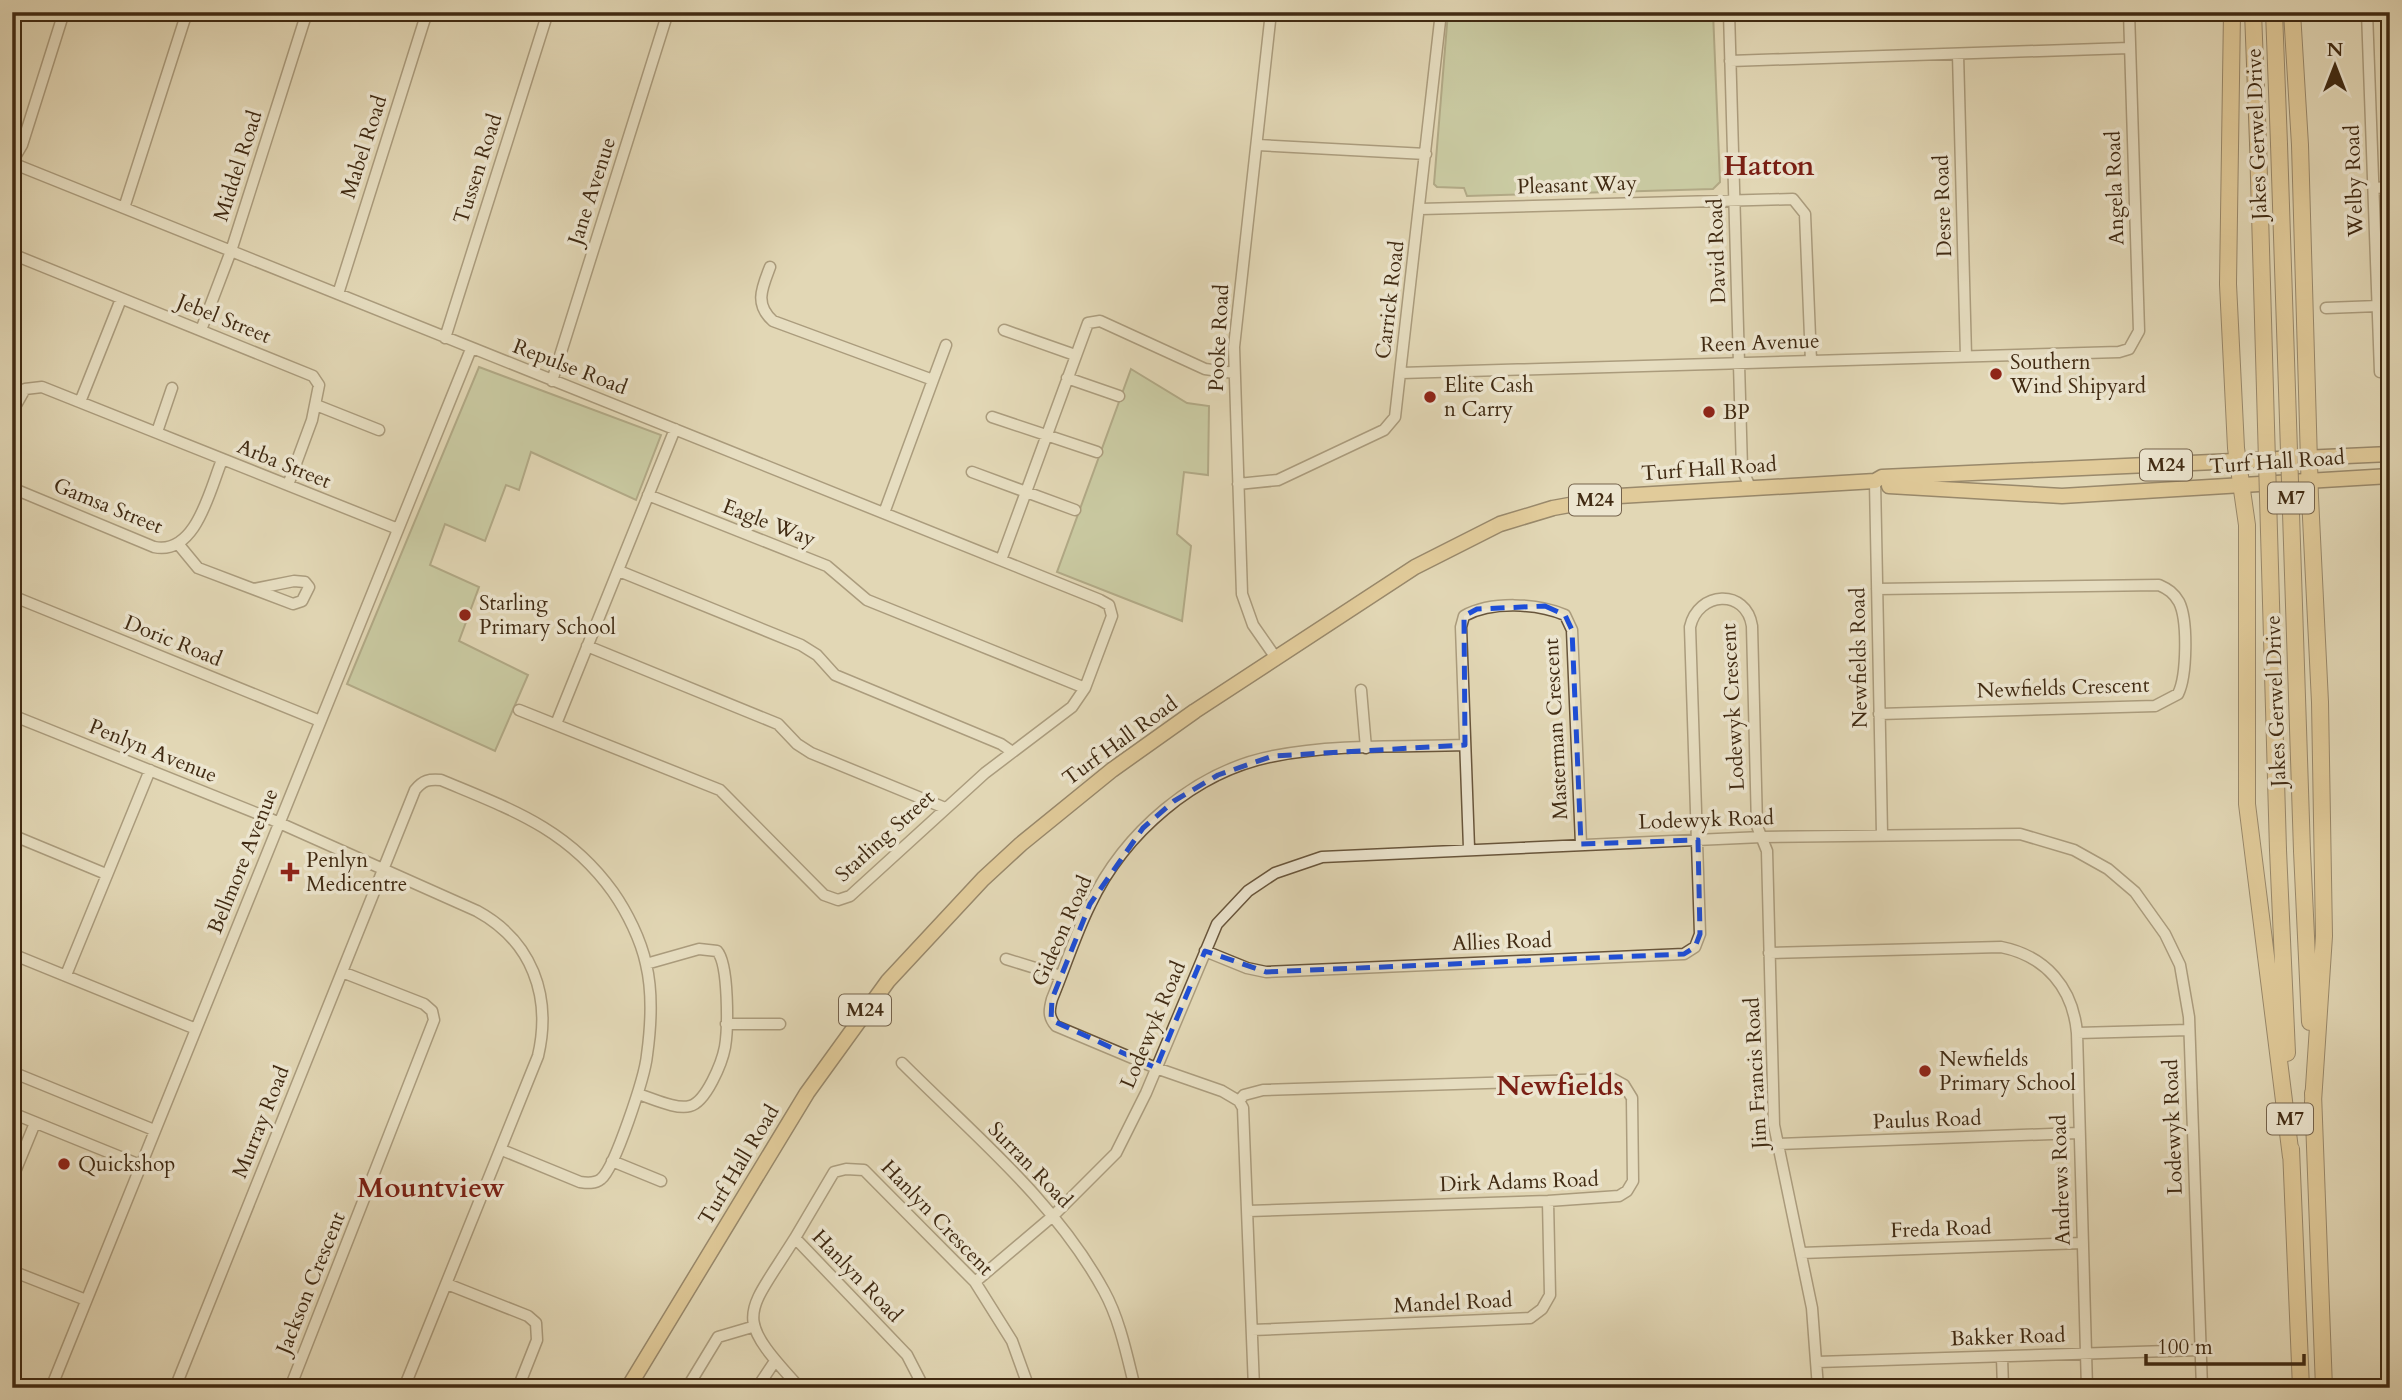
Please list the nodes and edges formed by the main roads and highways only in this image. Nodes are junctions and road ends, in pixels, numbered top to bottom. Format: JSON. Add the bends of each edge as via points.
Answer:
{"nodes":[{"id":1,"x":2232,"y":12,"type":"edge"},
{"id":2,"x":2253,"y":12,"type":"edge"},
{"id":3,"x":2274,"y":12,"type":"edge"},
{"id":4,"x":2292,"y":12,"type":"edge"},
{"id":5,"x":2390,"y":454,"type":"edge"},
{"id":6,"x":2309,"y":458,"type":"junction"},
{"id":7,"x":2238,"y":461,"type":"junction"},
{"id":8,"x":2390,"y":476,"type":"edge"},
{"id":9,"x":2309,"y":480,"type":"junction"},
{"id":10,"x":1875,"y":481,"type":"junction"},
{"id":11,"x":2241,"y":485,"type":"junction"},
{"id":12,"x":2313,"y":1102,"type":"junction"},
{"id":13,"x":2291,"y":1157,"type":"junction"},
{"id":14,"x":628,"y":1388,"type":"edge"},
{"id":15,"x":2301,"y":1388,"type":"edge"},
{"id":16,"x":2324,"y":1388,"type":"edge"}],
"edges":[{"from":1,"to":7,"type":"highway","via":[[2227,222]]},
{"from":2,"to":13,"type":"highway","name":"Jakes Gerwel Drive","number":"M7","bridge":true},
{"from":3,"to":12,"type":"highway","name":"Jakes Gerwel Drive","number":"M7","bridge":true},
{"from":4,"to":6,"type":"highway"},
{"from":5,"to":6,"type":"main road","name":"Turf Hall Road","number":"M24"},
{"from":6,"to":7,"type":"main road","name":"Turf Hall Road","number":"M24"},
{"from":6,"to":9,"type":"highway"},
{"from":7,"to":10,"type":"main road","name":"Turf Hall Road","number":"M24","via":[[1882,477]]},
{"from":7,"to":11,"type":"highway"},
{"from":8,"to":9,"type":"main road","name":"Turf Hall Road","number":"M24"},
{"from":9,"to":11,"type":"main road","name":"Turf Hall Road","number":"M24"},
{"from":9,"to":12,"type":"highway","via":[[2320,702],[2324,936]]},
{"from":10,"to":11,"type":"main road","name":"Turf Hall Road","number":"M24","via":[[2062,496]]},
{"from":10,"to":14,"type":"main road","name":"Turf Hall Road","number":"M24","via":[[1586,501],[1500,524],[1424,561],[1175,726],[1064,808],[983,878],[918,947],[833,1054]]},
{"from":11,"to":13,"type":"highway","via":[[2247,525],[2247,804]]},
{"from":12,"to":16,"type":"highway","name":"Jakes Gerwel Drive","number":"M7"},
{"from":13,"to":15,"type":"highway","name":"Jakes Gerwel Drive","number":"M7"}]}
